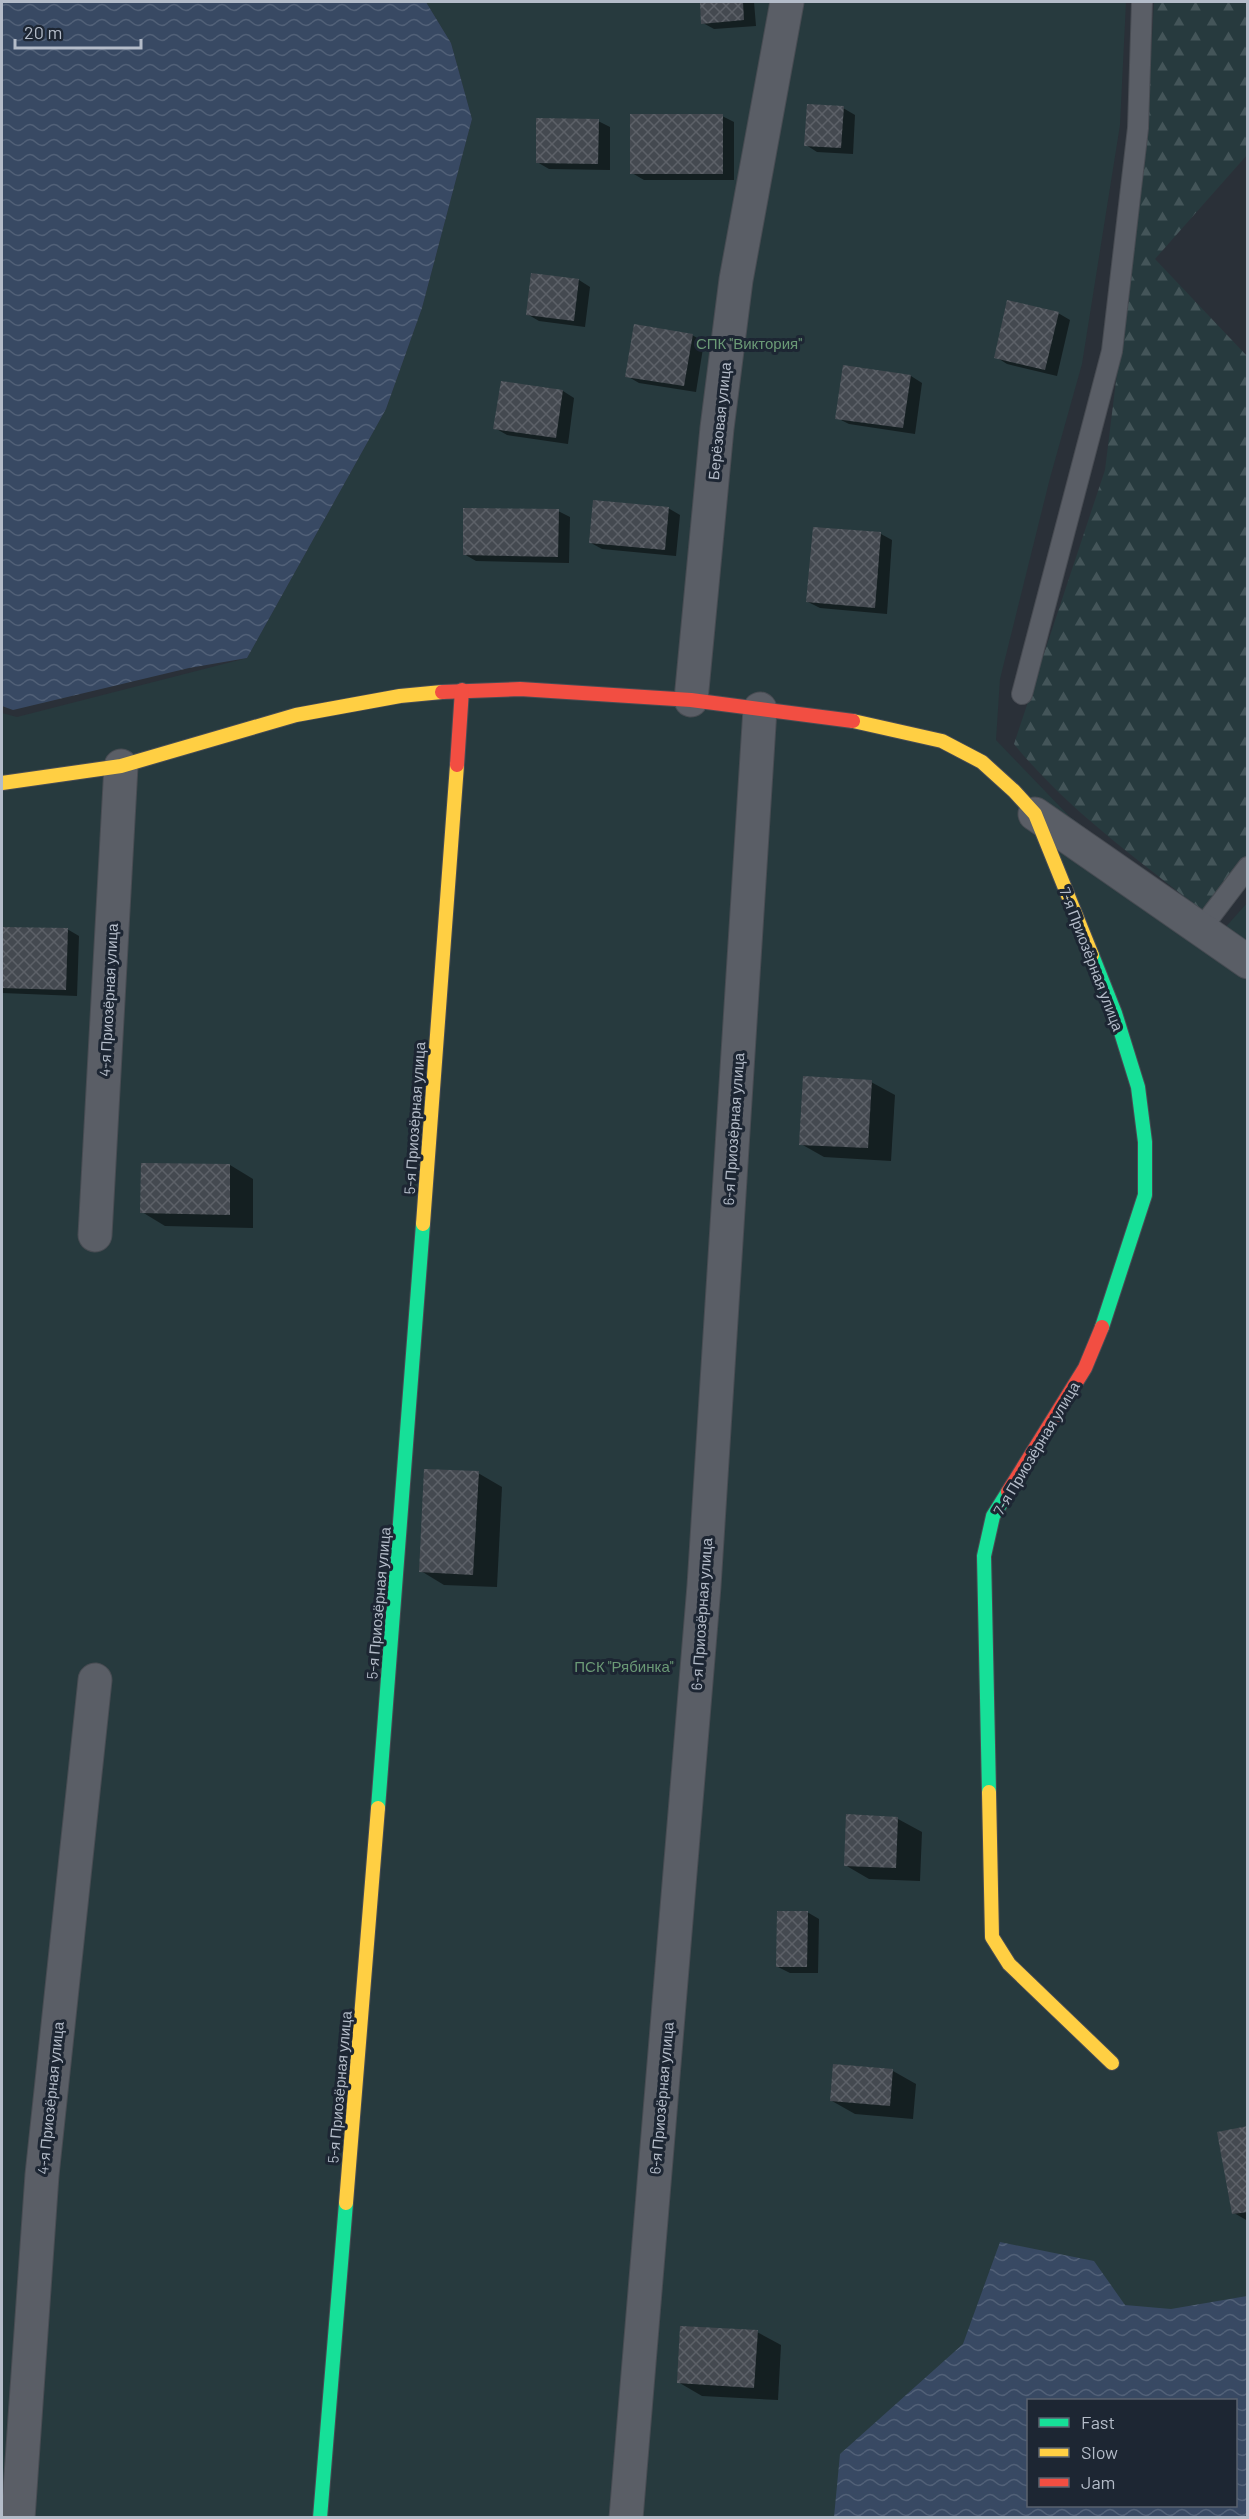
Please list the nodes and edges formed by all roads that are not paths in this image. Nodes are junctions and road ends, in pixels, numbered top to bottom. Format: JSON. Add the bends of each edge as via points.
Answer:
{"nodes":[{"id":1,"x":787,"y":2,"type":"edge"},
{"id":2,"x":1142,"y":2,"type":"edge"},
{"id":3,"x":462,"y":690,"type":"junction"},
{"id":4,"x":1022,"y":693,"type":"dead end"},
{"id":5,"x":692,"y":700,"type":"junction"},
{"id":6,"x":760,"y":709,"type":"junction"},
{"id":7,"x":121,"y":766,"type":"junction"},
{"id":8,"x":2,"y":783,"type":"edge"},
{"id":9,"x":1035,"y":814,"type":"junction"},
{"id":10,"x":1248,"y":867,"type":"edge"},
{"id":11,"x":1200,"y":930,"type":"junction"},
{"id":12,"x":1248,"y":962,"type":"edge"},
{"id":13,"x":95,"y":1235,"type":"dead end"},
{"id":14,"x":95,"y":1680,"type":"dead end"},
{"id":15,"x":1112,"y":2064,"type":"dead end"},
{"id":16,"x":18,"y":2517,"type":"edge"},
{"id":17,"x":320,"y":2517,"type":"edge"},
{"id":18,"x":626,"y":2517,"type":"edge"}],
"edges":[{"from":1,"to":5,"type":"street","name":"Берёзовая улица","via":[[736,280],[717,428]]},
{"from":2,"to":4,"type":"lane","via":[[1138,128],[1112,351]]},
{"from":3,"to":5,"type":"street","name":"7-я Приозёрная улица","via":[[520,689]]},
{"from":3,"to":7,"type":"street","name":"7-я Приозёрная улица","via":[[400,696],[296,715]]},
{"from":3,"to":17,"type":"street","name":"5-я Приозёрная улица","via":[[399,1554]]},
{"from":5,"to":6,"type":"street","name":"7-я Приозёрная улица"},
{"from":6,"to":9,"type":"street","name":"7-я Приозёрная улица","via":[[874,724],[942,741],[982,762]]},
{"from":6,"to":18,"type":"street","name":"6-я Приозёрная улица","via":[[704,1586]]},
{"from":7,"to":8,"type":"street","name":"7-я Приозёрная улица"},
{"from":7,"to":13,"type":"street","name":"4-я Приозёрная улица"},
{"from":9,"to":11,"type":"street","name":"7-я Приозёрная улица"},
{"from":9,"to":15,"type":"street","name":"7-я Приозёрная улица","via":[[1115,1013],[1138,1087],[1145,1142],[1145,1195],[1110,1307],[1085,1368],[993,1516],[984,1556],[992,1936],[1009,1964]]},
{"from":10,"to":11,"type":"lane"},
{"from":11,"to":12,"type":"street","name":"7-я Приозёрная улица"},
{"from":14,"to":16,"type":"street","name":"4-я Приозёрная улица","via":[[42,2175]]}]}
